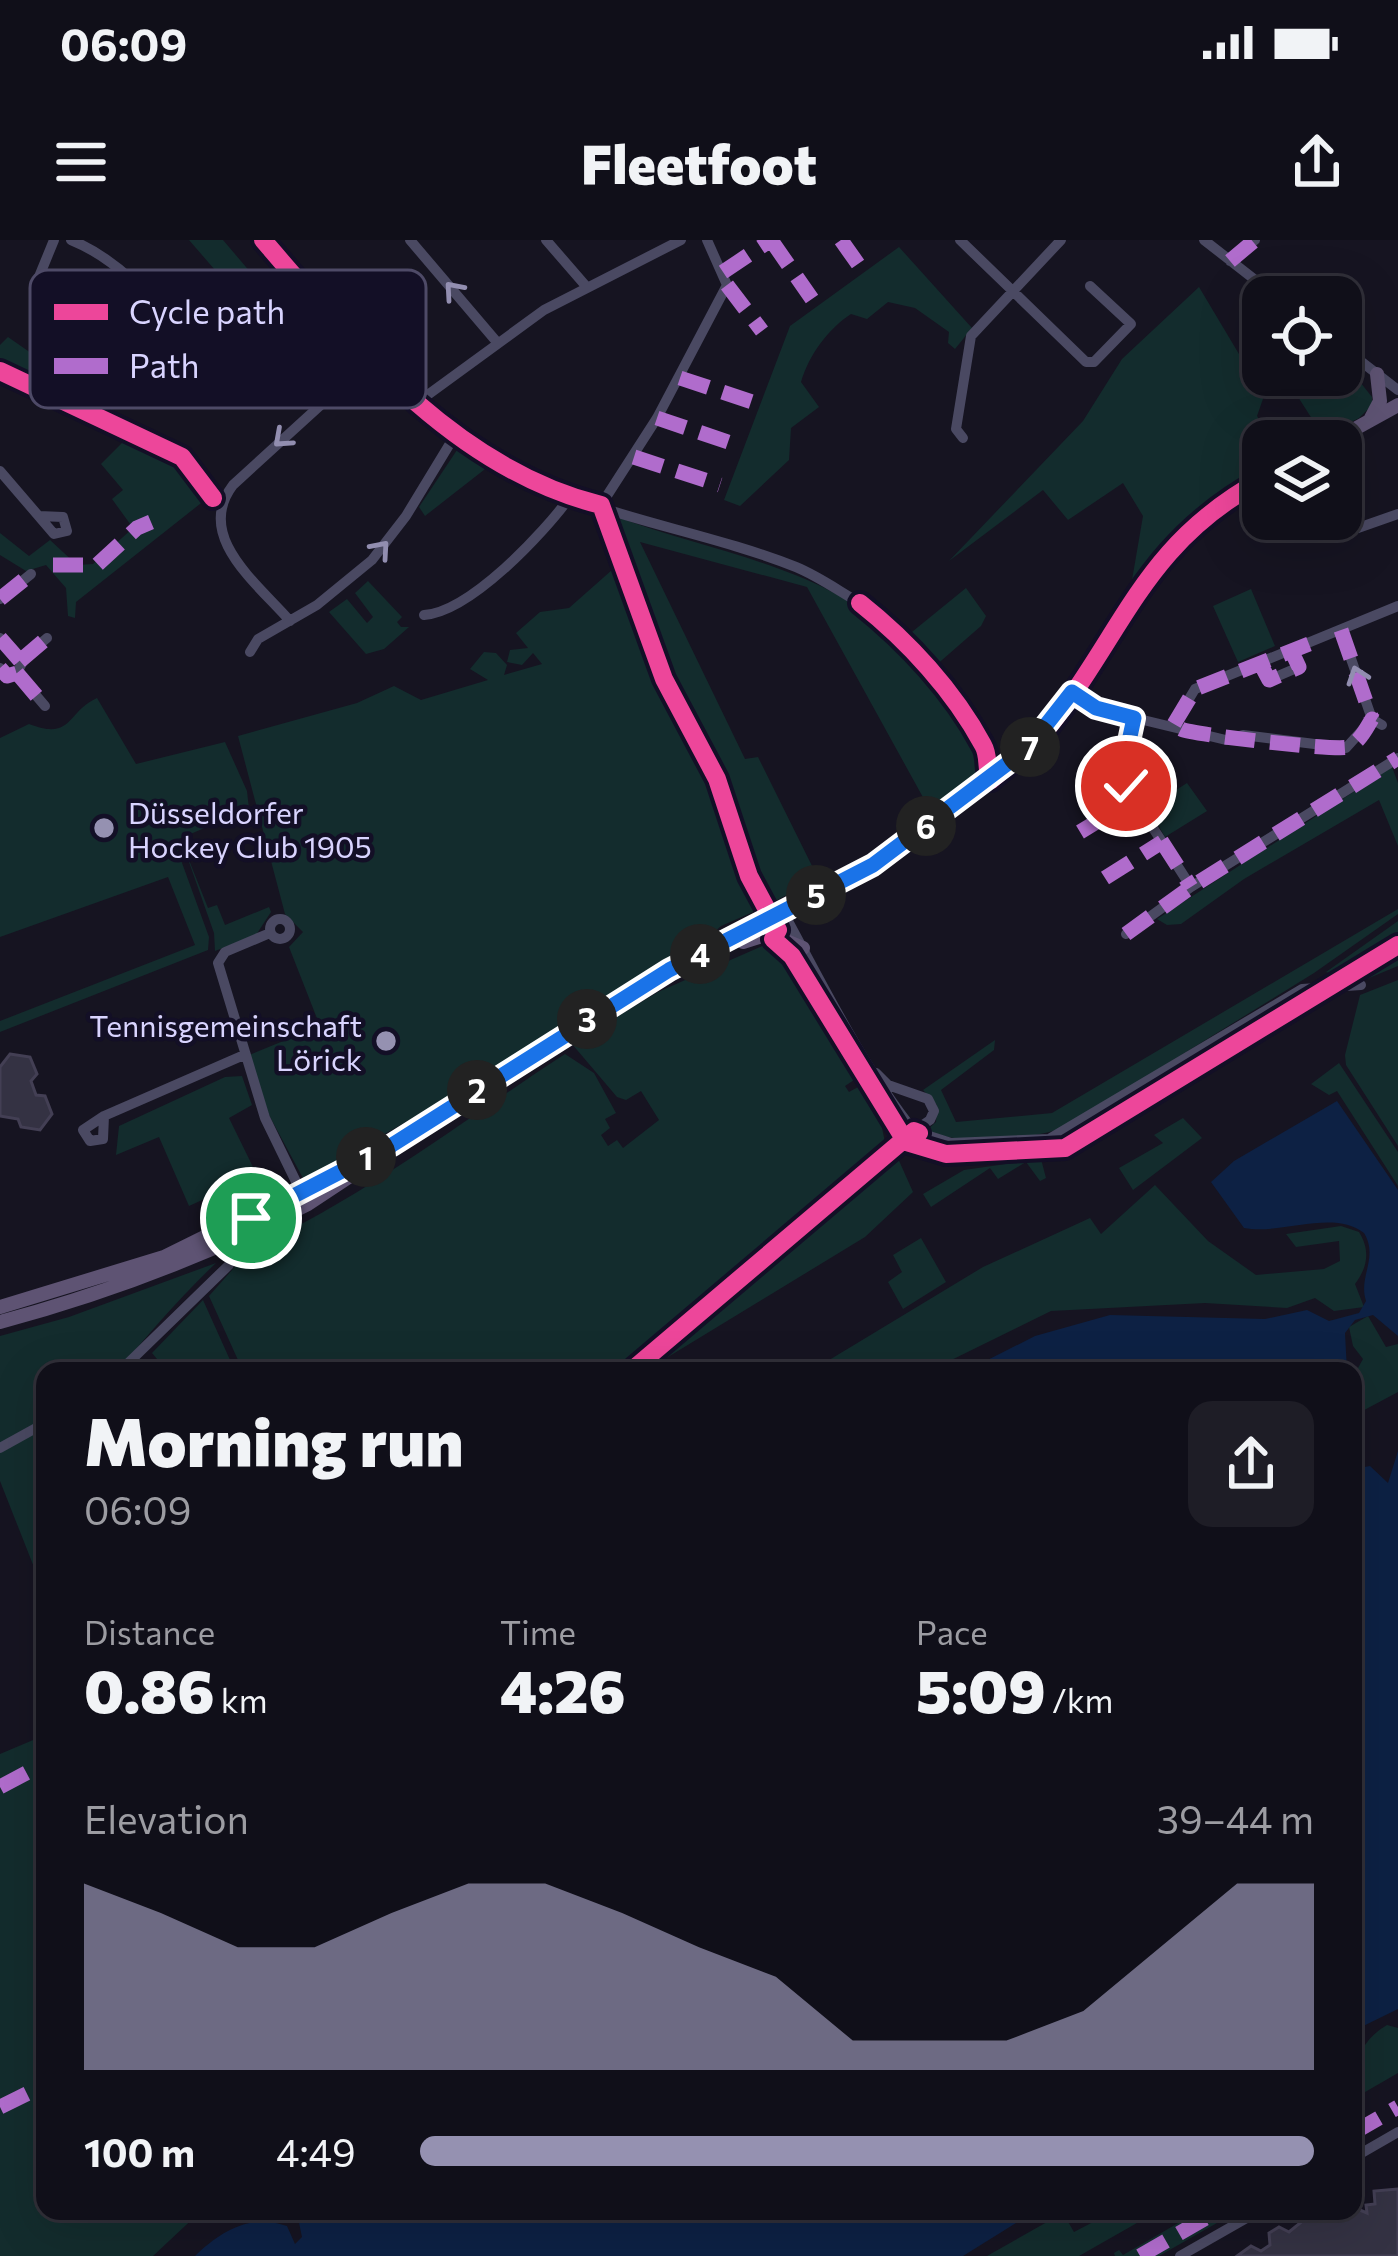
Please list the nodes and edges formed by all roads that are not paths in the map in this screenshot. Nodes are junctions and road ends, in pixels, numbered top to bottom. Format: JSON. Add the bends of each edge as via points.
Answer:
{"nodes":[{"id":1,"x":54,"y":240,"type":"edge"},
{"id":2,"x":70,"y":240,"type":"edge"},
{"id":3,"x":263,"y":240,"type":"edge"},
{"id":4,"x":410,"y":240,"type":"edge"},
{"id":5,"x":546,"y":240,"type":"edge"},
{"id":6,"x":707,"y":240,"type":"edge"},
{"id":7,"x":960,"y":240,"type":"edge"},
{"id":8,"x":1061,"y":240,"type":"edge"},
{"id":9,"x":1204,"y":240,"type":"edge"},
{"id":10,"x":1255,"y":240,"type":"edge"},
{"id":11,"x":674,"y":241,"type":"edge"},
{"id":12,"x":1230,"y":261,"type":"junction"},
{"id":13,"x":42,"y":270,"type":"edge"},
{"id":14,"x":118,"y":270,"type":"edge"},
{"id":15,"x":289,"y":270,"type":"edge"},
{"id":16,"x":1250,"y":276,"type":"edge"},
{"id":17,"x":585,"y":285,"type":"junction"},
{"id":18,"x":1090,"y":286,"type":"dead end"},
{"id":19,"x":1012,"y":292,"type":"junction"},
{"id":20,"x":496,"y":341,"type":"junction"},
{"id":21,"x":1362,"y":361,"type":"edge"},
{"id":22,"x":1390,"y":382,"type":"edge"},
{"id":23,"x":426,"y":397,"type":"edge"},
{"id":24,"x":1398,"y":405,"type":"edge"},
{"id":25,"x":317,"y":408,"type":"edge"},
{"id":26,"x":425,"y":408,"type":"edge"},
{"id":27,"x":1370,"y":421,"type":"junction"},
{"id":28,"x":1362,"y":425,"type":"edge"},
{"id":29,"x":457,"y":432,"type":"junction"},
{"id":30,"x":963,"y":438,"type":"dead end"},
{"id":31,"x":0,"y":471,"type":"edge"},
{"id":32,"x":1242,"y":492,"type":"edge"},
{"id":33,"x":570,"y":497,"type":"junction"},
{"id":34,"x":602,"y":505,"type":"junction"},
{"id":35,"x":1398,"y":514,"type":"edge"},
{"id":36,"x":39,"y":517,"type":"dead end"},
{"id":37,"x":1362,"y":527,"type":"edge"},
{"id":38,"x":31,"y":574,"type":"dead end"},
{"id":39,"x":0,"y":599,"type":"edge"},
{"id":40,"x":860,"y":603,"type":"dead end"},
{"id":41,"x":1398,"y":606,"type":"edge"},
{"id":42,"x":424,"y":615,"type":"dead end"},
{"id":43,"x":290,"y":621,"type":"junction"},
{"id":44,"x":1341,"y":630,"type":"junction"},
{"id":45,"x":0,"y":638,"type":"edge"},
{"id":46,"x":47,"y":638,"type":"dead end"},
{"id":47,"x":1292,"y":650,"type":"junction"},
{"id":48,"x":250,"y":652,"type":"dead end"},
{"id":49,"x":1261,"y":663,"type":"junction"},
{"id":50,"x":8,"y":670,"type":"edge"},
{"id":51,"x":1072,"y":692,"type":"junction"},
{"id":52,"x":45,"y":706,"type":"dead end"},
{"id":53,"x":1134,"y":718,"type":"junction"},
{"id":54,"x":1174,"y":724,"type":"junction"},
{"id":55,"x":1398,"y":758,"type":"edge"},
{"id":56,"x":1191,"y":887,"type":"junction"},
{"id":57,"x":783,"y":912,"type":"junction"},
{"id":58,"x":270,"y":933,"type":"dead end"},
{"id":59,"x":1126,"y":934,"type":"dead end"},
{"id":60,"x":803,"y":948,"type":"junction"},
{"id":61,"x":704,"y":952,"type":"junction"},
{"id":62,"x":1360,"y":985,"type":"dead end"},
{"id":63,"x":244,"y":1055,"type":"junction"},
{"id":64,"x":876,"y":1073,"type":"junction"},
{"id":65,"x":104,"y":1116,"type":"dead end"},
{"id":66,"x":910,"y":1136,"type":"junction"},
{"id":67,"x":305,"y":1198,"type":"junction"},
{"id":68,"x":229,"y":1265,"type":"dead end"},
{"id":69,"x":0,"y":1307,"type":"edge"},
{"id":70,"x":0,"y":1322,"type":"edge"},
{"id":71,"x":129,"y":1362,"type":"edge"},
{"id":72,"x":36,"y":1428,"type":"edge"},
{"id":73,"x":0,"y":1448,"type":"edge"},
{"id":74,"x":1398,"y":2132,"type":"edge"},
{"id":75,"x":1362,"y":2153,"type":"edge"},
{"id":76,"x":1243,"y":2220,"type":"edge"},
{"id":77,"x":1180,"y":2256,"type":"edge"}],
"edges":[{"from":1,"to":13,"type":"street"},
{"from":2,"to":14,"type":"street"},
{"from":3,"to":15,"type":"street"},
{"from":20,"to":4,"type":"street","one_way":true},
{"from":5,"to":17,"type":"street"},
{"from":6,"to":34,"type":"street","via":[[727,285]]},
{"from":7,"to":19,"type":"street"},
{"from":8,"to":19,"type":"street"},
{"from":9,"to":12,"type":"street"},
{"from":10,"to":12,"type":"street"},
{"from":11,"to":17,"type":"street"},
{"from":12,"to":16,"type":"street"},
{"from":17,"to":20,"type":"street"},
{"from":18,"to":19,"type":"street","via":[[1132,324],[1094,362]]},
{"from":19,"to":30,"type":"street","via":[[970,336],[956,429]]},
{"from":20,"to":23,"type":"street"},
{"from":21,"to":22,"type":"street"},
{"from":22,"to":27,"type":"main road"},
{"from":24,"to":27,"type":"main road"},
{"from":25,"to":43,"type":"street","one_way":true,"via":[[233,484],[218,513],[229,549]]},
{"from":26,"to":29,"type":"street"},
{"from":27,"to":28,"type":"main road"},
{"from":29,"to":33,"type":"street"},
{"from":43,"to":29,"type":"street","one_way":true,"via":[[372,560]]},
{"from":31,"to":36,"type":"street"},
{"from":32,"to":51,"type":"main road","via":[[1172,546]]},
{"from":33,"to":34,"type":"street"},
{"from":33,"to":42,"type":"street","via":[[501,572],[440,613]]},
{"from":34,"to":40,"type":"street","via":[[799,568]]},
{"from":35,"to":37,"type":"street"},
{"from":38,"to":39,"type":"street"},
{"from":41,"to":44,"type":"street"},
{"from":43,"to":48,"type":"street"},
{"from":44,"to":47,"type":"street"},
{"from":54,"to":44,"type":"street","one_way":true,"via":[[1211,738],[1354,743],[1377,722]]},
{"from":45,"to":50,"type":"street"},
{"from":46,"to":50,"type":"street"},
{"from":47,"to":49,"type":"street"},
{"from":47,"to":49,"type":"street","via":[[1299,667],[1269,680]]},
{"from":49,"to":54,"type":"street","via":[[1195,689]]},
{"from":50,"to":52,"type":"street"},
{"from":51,"to":53,"type":"street"},
{"from":51,"to":57,"type":"main road","via":[[1045,732],[991,781],[873,865]]},
{"from":53,"to":54,"type":"street"},
{"from":53,"to":56,"type":"street","via":[[1126,786]]},
{"from":55,"to":56,"type":"street"},
{"from":56,"to":59,"type":"street"},
{"from":57,"to":60,"type":"street"},
{"from":57,"to":61,"type":"main road"},
{"from":58,"to":63,"type":"street","via":[[219,959]]},
{"from":60,"to":61,"type":"main road","via":[[764,934]]},
{"from":60,"to":64,"type":"street"},
{"from":61,"to":67,"type":"main road"},
{"from":62,"to":66,"type":"street","via":[[1302,989],[1048,1139],[951,1143]]},
{"from":63,"to":65,"type":"street"},
{"from":63,"to":67,"type":"street"},
{"from":64,"to":66,"type":"street"},
{"from":64,"to":66,"type":"street","via":[[933,1105],[930,1120]]},
{"from":67,"to":69,"type":"main road","via":[[164,1257]]},
{"from":67,"to":70,"type":"main road","via":[[172,1269]]},
{"from":68,"to":71,"type":"street"},
{"from":72,"to":73,"type":"street"},
{"from":74,"to":75,"type":"street"},
{"from":76,"to":77,"type":"street"}]}
